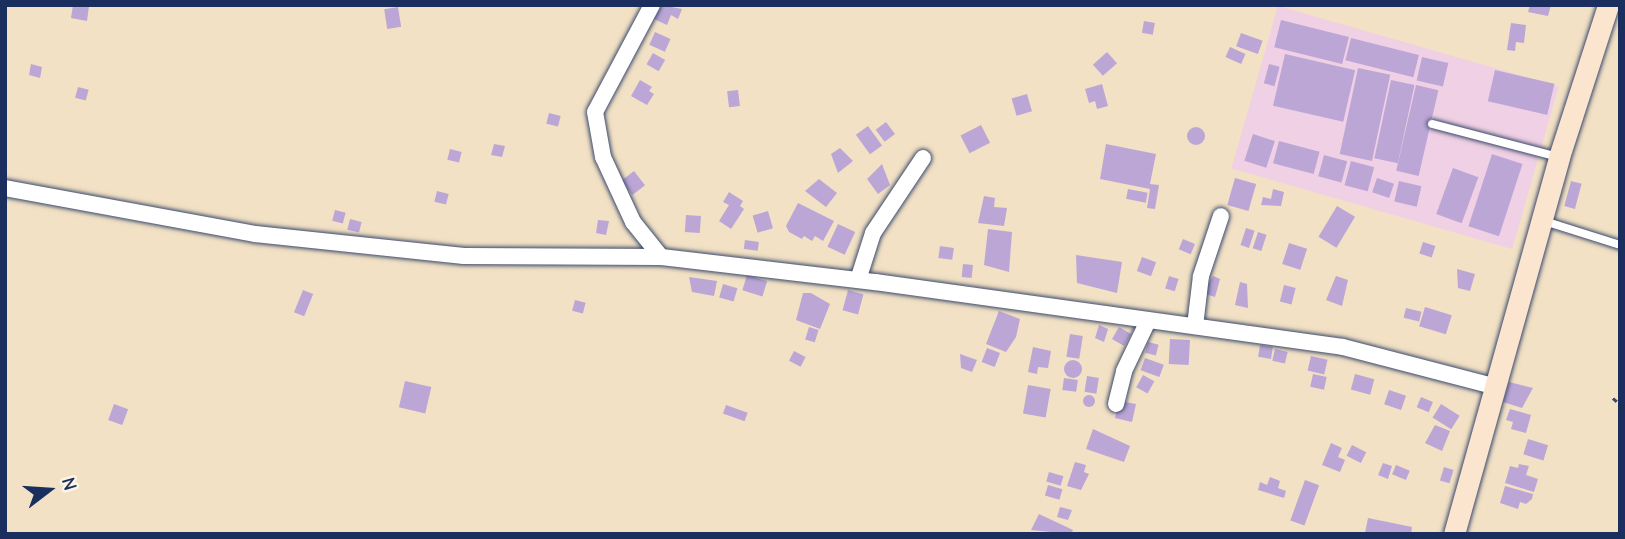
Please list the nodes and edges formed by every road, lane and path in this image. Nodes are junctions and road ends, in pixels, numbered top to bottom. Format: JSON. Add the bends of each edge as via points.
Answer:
{"nodes":[{"id":1,"x":652,"y":5,"type":"edge"},
{"id":2,"x":1608,"y":5,"type":"edge"},
{"id":3,"x":1432,"y":124,"type":"dead end"},
{"id":4,"x":1559,"y":157,"type":"junction"},
{"id":5,"x":923,"y":158,"type":"dead end"},
{"id":6,"x":5,"y":188,"type":"edge"},
{"id":7,"x":1221,"y":216,"type":"dead end"},
{"id":8,"x":1544,"y":221,"type":"junction"},
{"id":9,"x":1620,"y":245,"type":"edge"},
{"id":10,"x":661,"y":257,"type":"junction"},
{"id":11,"x":858,"y":280,"type":"junction"},
{"id":12,"x":1148,"y":321,"type":"junction"},
{"id":13,"x":1195,"y":326,"type":"junction"},
{"id":14,"x":1493,"y":386,"type":"junction"},
{"id":15,"x":1613,"y":398,"type":"dead end"},
{"id":16,"x":1115,"y":404,"type":"dead end"},
{"id":17,"x":1620,"y":404,"type":"edge"},
{"id":18,"x":1454,"y":534,"type":"edge"}],
"edges":[{"from":1,"to":10,"type":"street","via":[[595,112],[603,157],[634,222]]},
{"from":2,"to":4,"type":"main road"},
{"from":3,"to":4,"type":"lane"},
{"from":4,"to":8,"type":"main road"},
{"from":5,"to":11,"type":"street","via":[[873,233]]},
{"from":6,"to":10,"type":"street","via":[[283,237],[464,256]]},
{"from":7,"to":13,"type":"street","via":[[1201,276]]},
{"from":8,"to":9,"type":"lane"},
{"from":8,"to":14,"type":"main road"},
{"from":10,"to":11,"type":"street"},
{"from":11,"to":12,"type":"street"},
{"from":12,"to":13,"type":"street"},
{"from":12,"to":16,"type":"street","via":[[1124,371]]},
{"from":13,"to":14,"type":"street","via":[[1343,347]]},
{"from":14,"to":18,"type":"main road"},
{"from":15,"to":17,"type":"path"}]}
